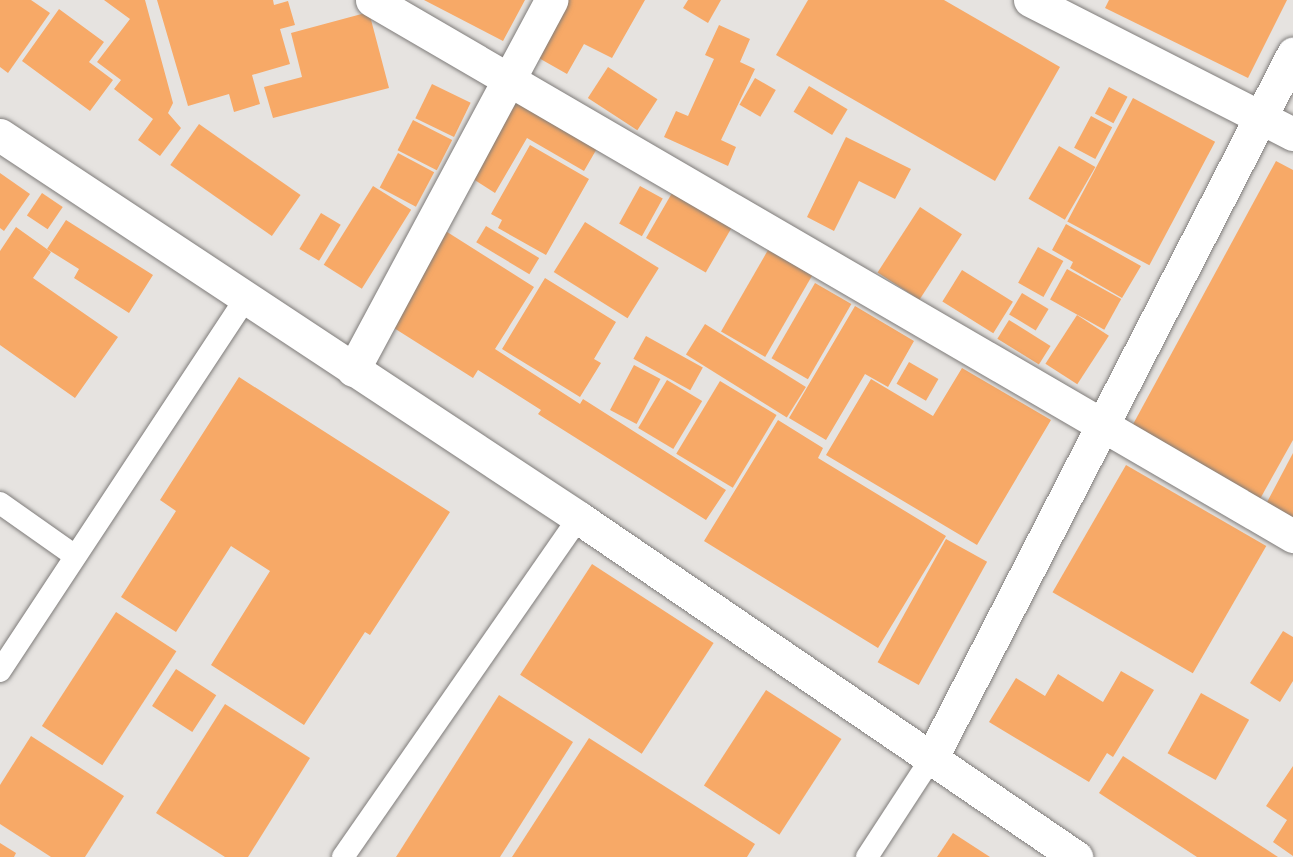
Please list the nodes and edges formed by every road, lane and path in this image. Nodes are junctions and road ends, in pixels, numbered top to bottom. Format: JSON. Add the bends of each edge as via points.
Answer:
{"nodes":[{"id":1,"x":372,"y":0,"type":"edge"},
{"id":2,"x":551,"y":0,"type":"edge"},
{"id":3,"x":1029,"y":0,"type":"edge"},
{"id":4,"x":1293,"y":54,"type":"edge"},
{"id":5,"x":508,"y":80,"type":"junction"},
{"id":6,"x":1258,"y":116,"type":"junction"},
{"id":7,"x":0,"y":135,"type":"edge"},
{"id":8,"x":1293,"y":135,"type":"edge"},
{"id":9,"x":247,"y":296,"type":"junction"},
{"id":10,"x":353,"y":370,"type":"junction"},
{"id":11,"x":1102,"y":424,"type":"junction"},
{"id":12,"x":0,"y":503,"type":"edge"},
{"id":13,"x":579,"y":518,"type":"junction"},
{"id":14,"x":1293,"y":536,"type":"edge"},
{"id":15,"x":75,"y":556,"type":"junction"},
{"id":16,"x":0,"y":671,"type":"edge"},
{"id":17,"x":931,"y":759,"type":"junction"},
{"id":18,"x":343,"y":857,"type":"edge"},
{"id":19,"x":867,"y":857,"type":"edge"},
{"id":20,"x":1076,"y":857,"type":"edge"}],
"edges":[{"from":1,"to":5,"type":"street"},
{"from":2,"to":5,"type":"street"},
{"from":3,"to":6,"type":"street"},
{"from":4,"to":6,"type":"street"},
{"from":5,"to":10,"type":"street"},
{"from":5,"to":11,"type":"street"},
{"from":6,"to":8,"type":"street"},
{"from":6,"to":11,"type":"street"},
{"from":7,"to":9,"type":"street"},
{"from":9,"to":10,"type":"street"},
{"from":9,"to":15,"type":"lane"},
{"from":10,"to":13,"type":"street"},
{"from":11,"to":14,"type":"street"},
{"from":11,"to":17,"type":"street"},
{"from":12,"to":15,"type":"lane"},
{"from":13,"to":17,"type":"street"},
{"from":13,"to":18,"type":"lane"},
{"from":15,"to":16,"type":"lane"},
{"from":17,"to":19,"type":"lane"},
{"from":17,"to":20,"type":"street"}]}
